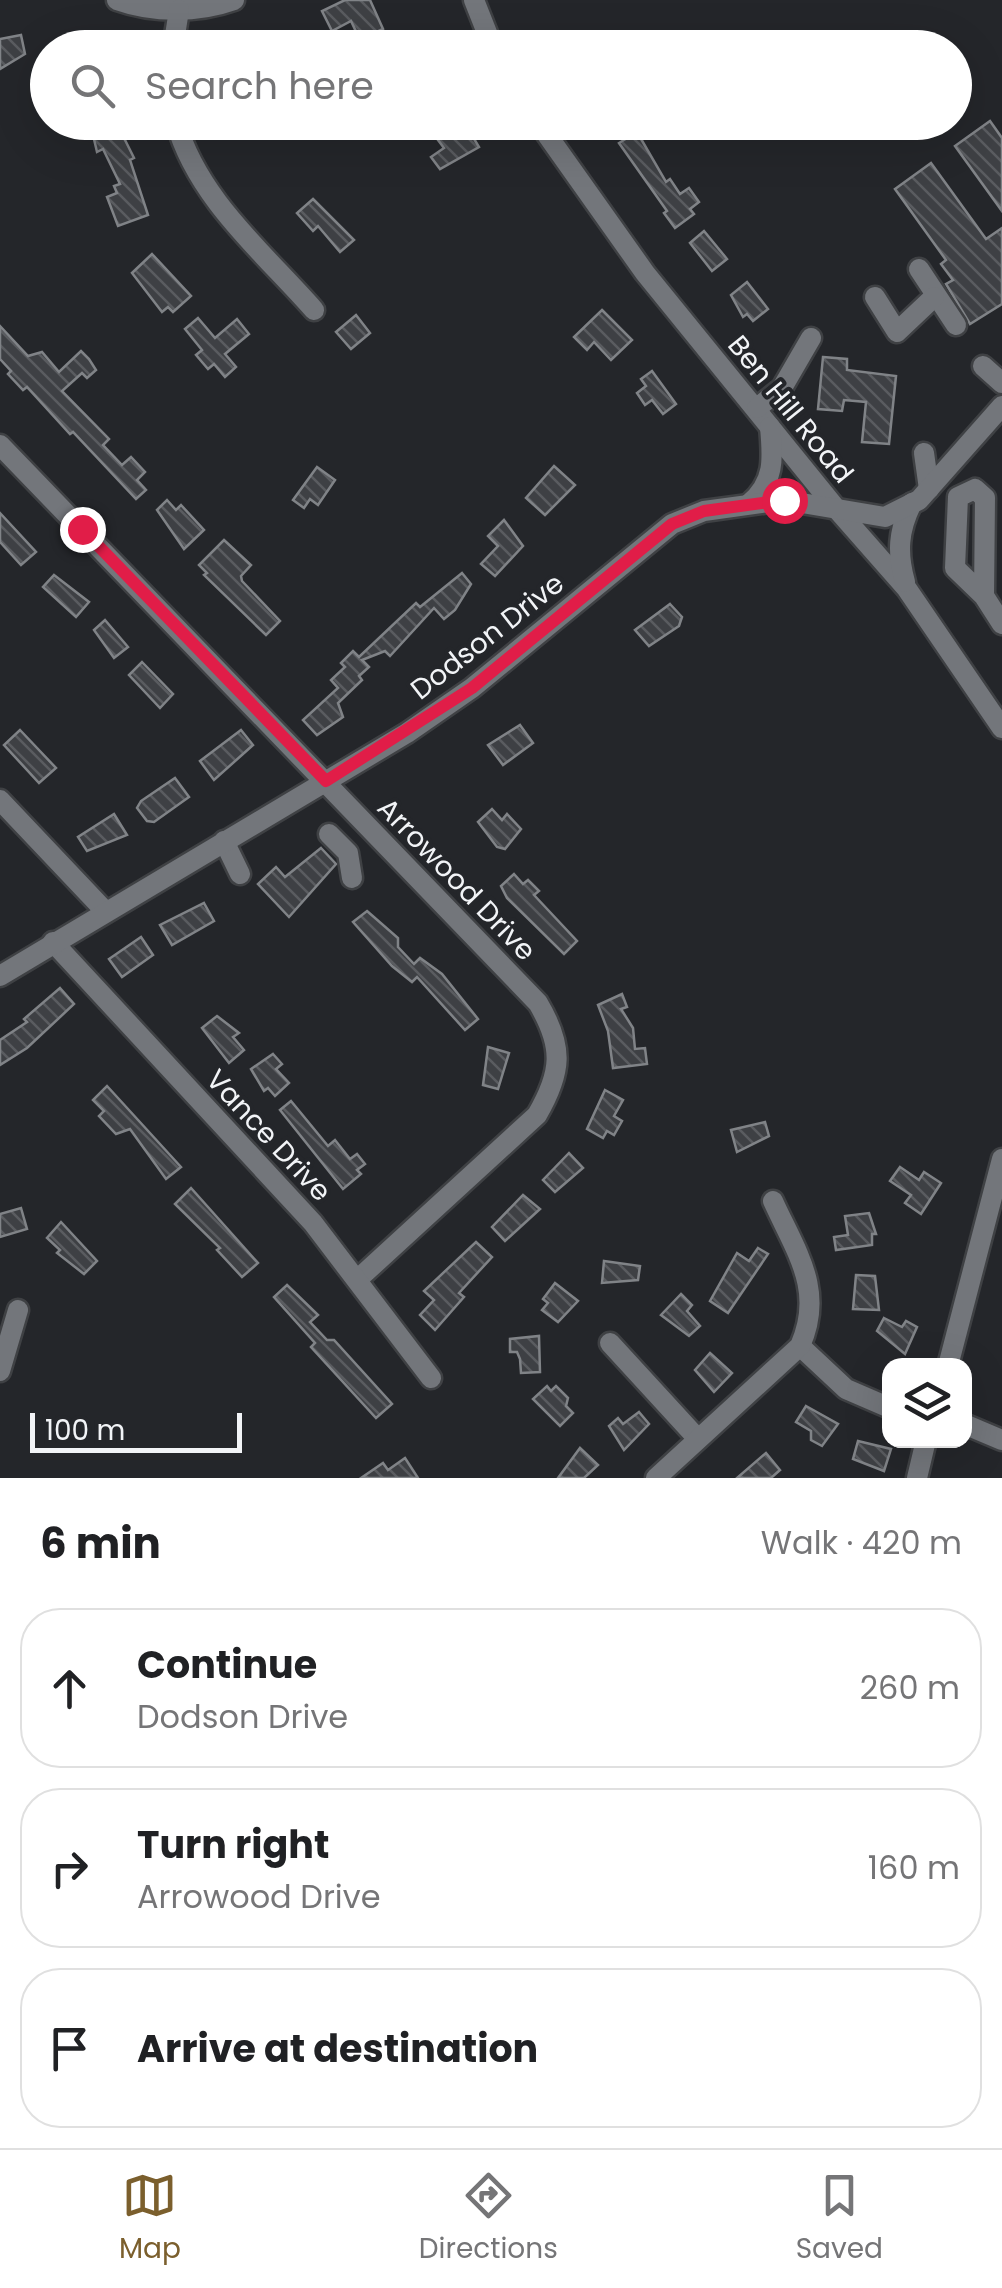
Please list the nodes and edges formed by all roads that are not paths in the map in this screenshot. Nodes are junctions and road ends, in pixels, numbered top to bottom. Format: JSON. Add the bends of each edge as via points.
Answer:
{"nodes":[{"id":1,"x":117,"y":0,"type":"edge"},
{"id":2,"x":234,"y":0,"type":"edge"},
{"id":3,"x":474,"y":0,"type":"edge"},
{"id":4,"x":180,"y":10,"type":"junction"},
{"id":5,"x":177,"y":30,"type":"edge"},
{"id":6,"x":486,"y":30,"type":"edge"},
{"id":7,"x":182,"y":140,"type":"edge"},
{"id":8,"x":551,"y":140,"type":"edge"},
{"id":9,"x":918,"y":269,"type":"dead end"},
{"id":10,"x":875,"y":296,"type":"dead end"},
{"id":11,"x":934,"y":297,"type":"junction"},
{"id":12,"x":314,"y":310,"type":"dead end"},
{"id":13,"x":956,"y":325,"type":"dead end"},
{"id":14,"x":811,"y":338,"type":"dead end"},
{"id":15,"x":983,"y":366,"type":"dead end"},
{"id":16,"x":1002,"y":382,"type":"edge"},
{"id":17,"x":1002,"y":406,"type":"edge"},
{"id":18,"x":764,"y":417,"type":"junction"},
{"id":19,"x":0,"y":445,"type":"edge"},
{"id":20,"x":924,"y":453,"type":"dead end"},
{"id":21,"x":928,"y":489,"type":"junction"},
{"id":22,"x":912,"y":503,"type":"junction"},
{"id":23,"x":749,"y":504,"type":"junction"},
{"id":24,"x":834,"y":506,"type":"junction"},
{"id":25,"x":908,"y":589,"type":"junction"},
{"id":26,"x":984,"y":596,"type":"dead end"},
{"id":27,"x":1002,"y":624,"type":"edge"},
{"id":28,"x":1002,"y":726,"type":"edge"},
{"id":29,"x":326,"y":781,"type":"junction"},
{"id":30,"x":0,"y":800,"type":"edge"},
{"id":31,"x":341,"y":822,"type":"junction"},
{"id":32,"x":224,"y":841,"type":"junction"},
{"id":33,"x":240,"y":874,"type":"dead end"},
{"id":34,"x":352,"y":878,"type":"dead end"},
{"id":35,"x":105,"y":911,"type":"junction"},
{"id":36,"x":53,"y":942,"type":"junction"},
{"id":37,"x":0,"y":976,"type":"edge"},
{"id":38,"x":1001,"y":1163,"type":"edge"},
{"id":39,"x":773,"y":1201,"type":"dead end"},
{"id":40,"x":358,"y":1279,"type":"junction"},
{"id":41,"x":18,"y":1310,"type":"dead end"},
{"id":42,"x":610,"y":1342,"type":"dead end"},
{"id":43,"x":800,"y":1346,"type":"junction"},
{"id":44,"x":950,"y":1358,"type":"edge"},
{"id":45,"x":0,"y":1372,"type":"edge"},
{"id":46,"x":431,"y":1378,"type":"dead end"},
{"id":47,"x":882,"y":1405,"type":"edge"},
{"id":48,"x":972,"y":1427,"type":"edge"},
{"id":49,"x":698,"y":1440,"type":"junction"},
{"id":50,"x":1002,"y":1440,"type":"edge"},
{"id":51,"x":924,"y":1448,"type":"edge"},
{"id":52,"x":656,"y":1478,"type":"edge"},
{"id":53,"x":918,"y":1478,"type":"edge"}],
"edges":[{"from":1,"to":4,"type":"street"},
{"from":2,"to":4,"type":"street"},
{"from":3,"to":6,"type":"street"},
{"from":4,"to":5,"type":"street"},
{"from":7,"to":12,"type":"street","via":[[212,195]]},
{"from":8,"to":18,"type":"street","name":"Ben Hill Road","via":[[645,273]]},
{"from":9,"to":11,"type":"street"},
{"from":10,"to":11,"type":"street","via":[[898,332]]},
{"from":11,"to":13,"type":"street"},
{"from":14,"to":18,"type":"street"},
{"from":15,"to":16,"type":"street"},
{"from":17,"to":21,"type":"street"},
{"from":18,"to":23,"type":"street","via":[[773,461],[766,490]]},
{"from":18,"to":24,"type":"street","name":"Ben Hill Road"},
{"from":19,"to":29,"type":"street","name":"Arrowood Drive"},
{"from":20,"to":21,"type":"street"},
{"from":21,"to":22,"type":"street"},
{"from":22,"to":24,"type":"street","name":"Dodson Drive","via":[[885,516]]},
{"from":22,"to":25,"type":"street","via":[[898,557]]},
{"from":23,"to":24,"type":"street","name":"Dodson Drive"},
{"from":23,"to":29,"type":"street","name":"Dodson Drive","via":[[704,511],[659,533],[472,688]]},
{"from":24,"to":25,"type":"street","name":"Ben Hill Road"},
{"from":25,"to":28,"type":"street","name":"Ben Hill Road"},
{"from":26,"to":27,"type":"street"},
{"from":29,"to":31,"type":"street","name":"Arrowood Drive"},
{"from":29,"to":32,"type":"street","name":"Dodson Drive"},
{"from":30,"to":35,"type":"street"},
{"from":31,"to":34,"type":"street"},
{"from":31,"to":40,"type":"street","name":"Arrowood Drive","via":[[538,1003],[558,1055],[553,1087],[537,1115]]},
{"from":32,"to":33,"type":"street"},
{"from":32,"to":35,"type":"street","name":"Dodson Drive"},
{"from":35,"to":36,"type":"street","name":"Dodson Drive"},
{"from":36,"to":37,"type":"street","name":"Dodson Drive"},
{"from":36,"to":40,"type":"street","name":"Vance Drive"},
{"from":38,"to":44,"type":"street"},
{"from":39,"to":43,"type":"street","via":[[812,1292]]},
{"from":40,"to":46,"type":"street","name":"Vance Drive"},
{"from":41,"to":45,"type":"street"},
{"from":42,"to":49,"type":"street"},
{"from":43,"to":47,"type":"street","via":[[846,1389]]},
{"from":43,"to":49,"type":"street"},
{"from":48,"to":50,"type":"street"},
{"from":49,"to":52,"type":"street"},
{"from":51,"to":53,"type":"street"}]}
